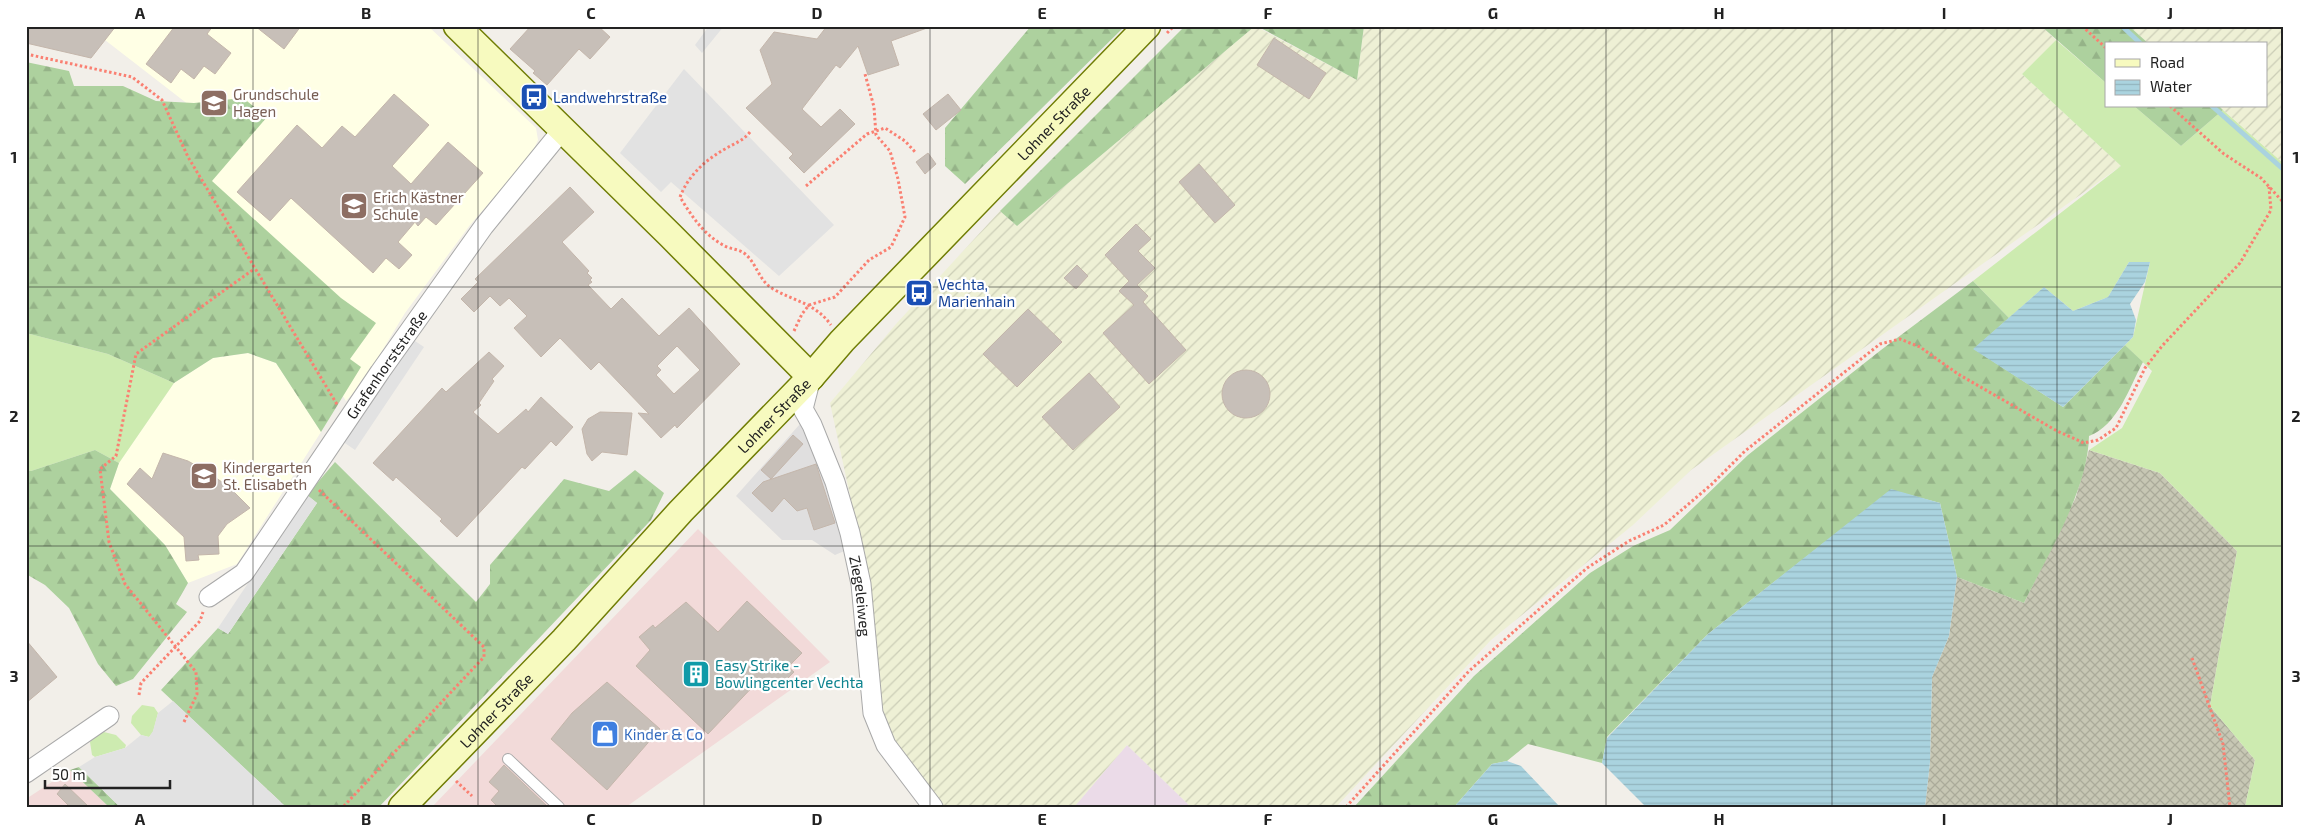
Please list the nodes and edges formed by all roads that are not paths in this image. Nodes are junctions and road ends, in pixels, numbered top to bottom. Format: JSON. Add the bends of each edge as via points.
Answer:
{"nodes":[{"id":1,"x":457,"y":26,"type":"edge"},
{"id":2,"x":1147,"y":26,"type":"edge"},
{"id":3,"x":563,"y":129,"type":"junction"},
{"id":4,"x":811,"y":377,"type":"junction"},
{"id":5,"x":209,"y":597,"type":"road end"},
{"id":6,"x":109,"y":716,"type":"dead end"},
{"id":7,"x":508,"y":758,"type":"dead end"},
{"id":8,"x":26,"y":772,"type":"edge"},
{"id":9,"x":402,"y":807,"type":"edge"},
{"id":10,"x":559,"y":807,"type":"edge"},
{"id":11,"x":933,"y":807,"type":"edge"}],
"edges":[{"from":1,"to":3,"type":"main road"},
{"from":2,"to":4,"type":"main road","name":"Lohner Straße","via":[[842,341]]},
{"from":3,"to":4,"type":"main road"},
{"from":3,"to":5,"type":"street","name":"Grafenhorststraße","via":[[484,226],[244,574]]},
{"from":4,"to":9,"type":"main road","name":"Lohner Straße","via":[[680,511],[564,640]]},
{"from":4,"to":11,"type":"street","name":"Ziegeleiweg","via":[[804,409],[835,482],[850,533],[861,584],[873,713],[886,745]]},
{"from":6,"to":8,"type":"street"},
{"from":7,"to":10,"type":"lane"}]}
